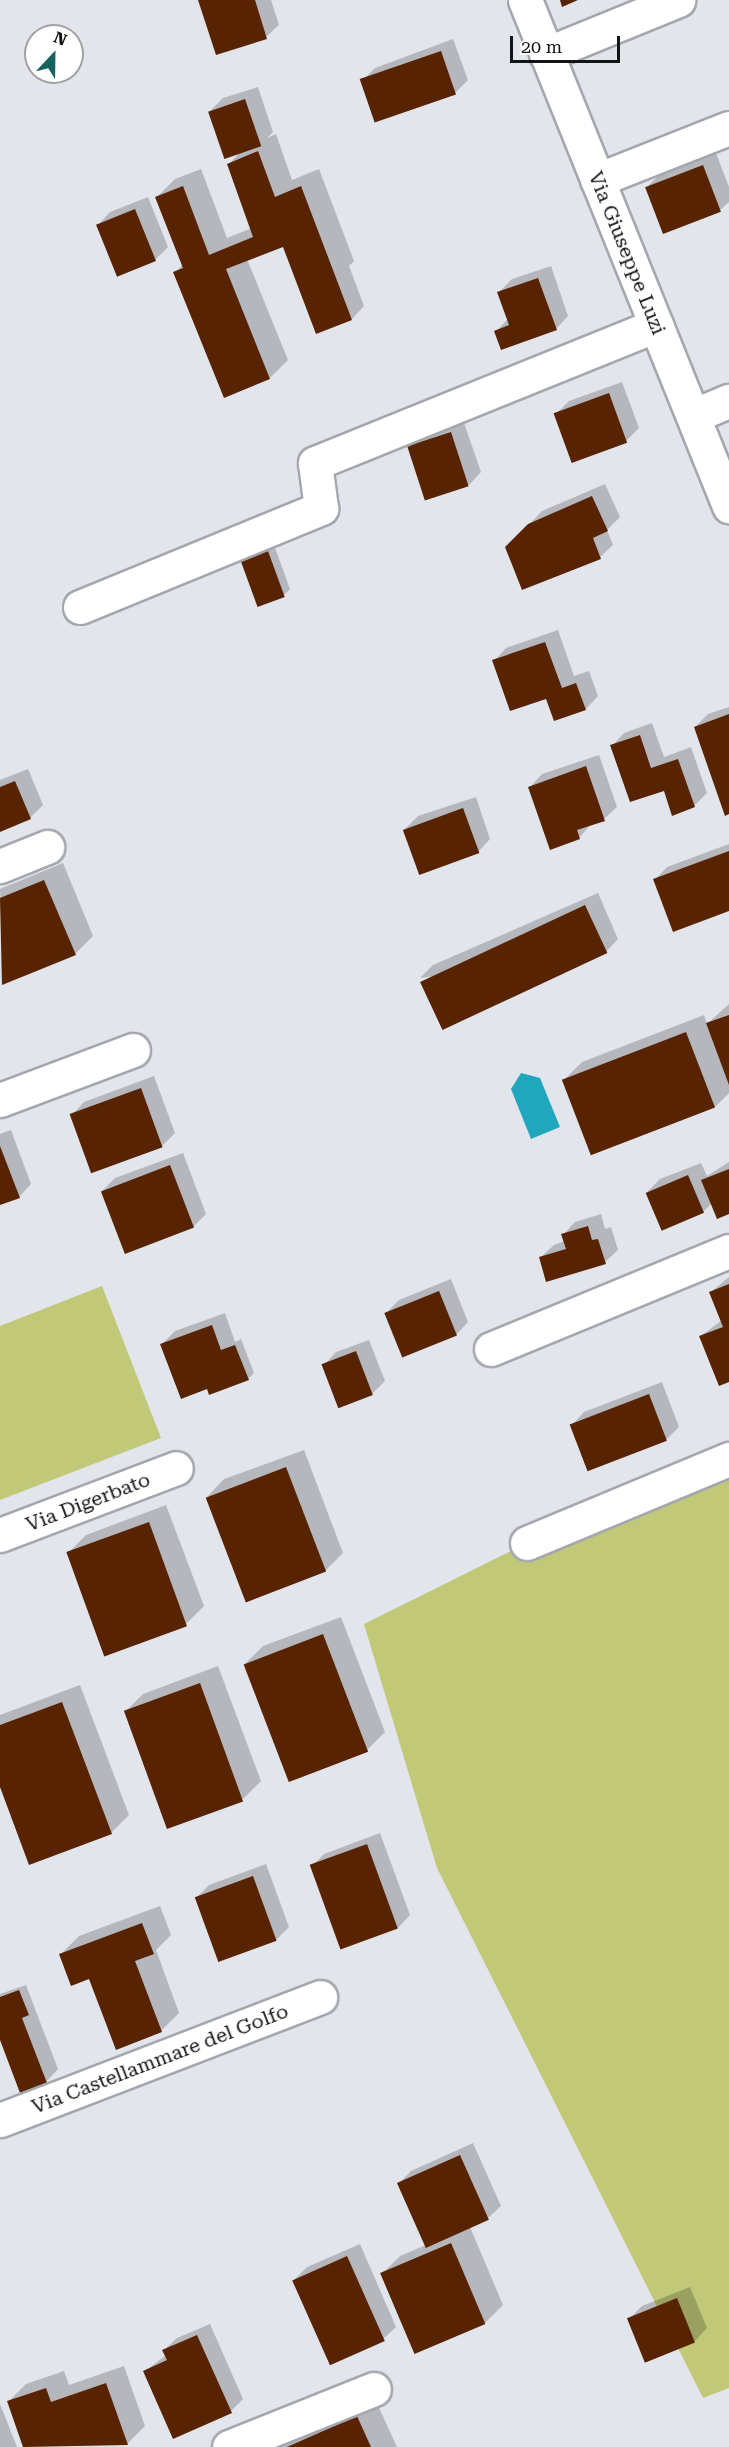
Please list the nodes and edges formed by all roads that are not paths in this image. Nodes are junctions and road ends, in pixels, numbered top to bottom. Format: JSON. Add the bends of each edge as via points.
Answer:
{"nodes":[{"id":1,"x":525,"y":0,"type":"edge"},
{"id":2,"x":678,"y":0,"type":"edge"},
{"id":3,"x":546,"y":54,"type":"junction"},
{"id":4,"x":729,"y":128,"type":"edge"},
{"id":5,"x":597,"y":180,"type":"junction"},
{"id":6,"x":656,"y":325,"type":"junction"},
{"id":7,"x":729,"y":401,"type":"edge"},
{"id":8,"x":693,"y":416,"type":"junction"},
{"id":9,"x":729,"y":506,"type":"edge"},
{"id":10,"x":80,"y":607,"type":"dead end"},
{"id":11,"x":47,"y":847,"type":"dead end"},
{"id":12,"x":0,"y":866,"type":"edge"},
{"id":13,"x":133,"y":1050,"type":"dead end"},
{"id":14,"x":0,"y":1100,"type":"edge"},
{"id":15,"x":729,"y":1251,"type":"edge"},
{"id":16,"x":491,"y":1349,"type":"dead end"},
{"id":17,"x":729,"y":1459,"type":"edge"},
{"id":18,"x":176,"y":1468,"type":"dead end"},
{"id":19,"x":0,"y":1535,"type":"edge"},
{"id":20,"x":527,"y":1543,"type":"dead end"},
{"id":21,"x":320,"y":1997,"type":"dead end"},
{"id":22,"x":0,"y":2120,"type":"edge"},
{"id":23,"x":374,"y":2389,"type":"dead end"},
{"id":24,"x":229,"y":2447,"type":"edge"}],
"edges":[{"from":1,"to":3,"type":"street","name":"Via Giuseppe Luzi"},
{"from":2,"to":3,"type":"street"},
{"from":3,"to":5,"type":"street","name":"Via Giuseppe Luzi"},
{"from":4,"to":5,"type":"street"},
{"from":5,"to":6,"type":"street","name":"Via Giuseppe Luzi"},
{"from":6,"to":8,"type":"street","name":"Via Giuseppe Luzi"},
{"from":6,"to":10,"type":"street","via":[[315,463],[321,508]]},
{"from":7,"to":8,"type":"street"},
{"from":8,"to":9,"type":"street","name":"Via Giuseppe Luzi"},
{"from":11,"to":12,"type":"street"},
{"from":13,"to":14,"type":"street"},
{"from":15,"to":16,"type":"street"},
{"from":17,"to":20,"type":"street"},
{"from":18,"to":19,"type":"street","name":"Via Digerbato"},
{"from":21,"to":22,"type":"street","name":"Via Castellammare del Golfo"},
{"from":23,"to":24,"type":"street"}]}
